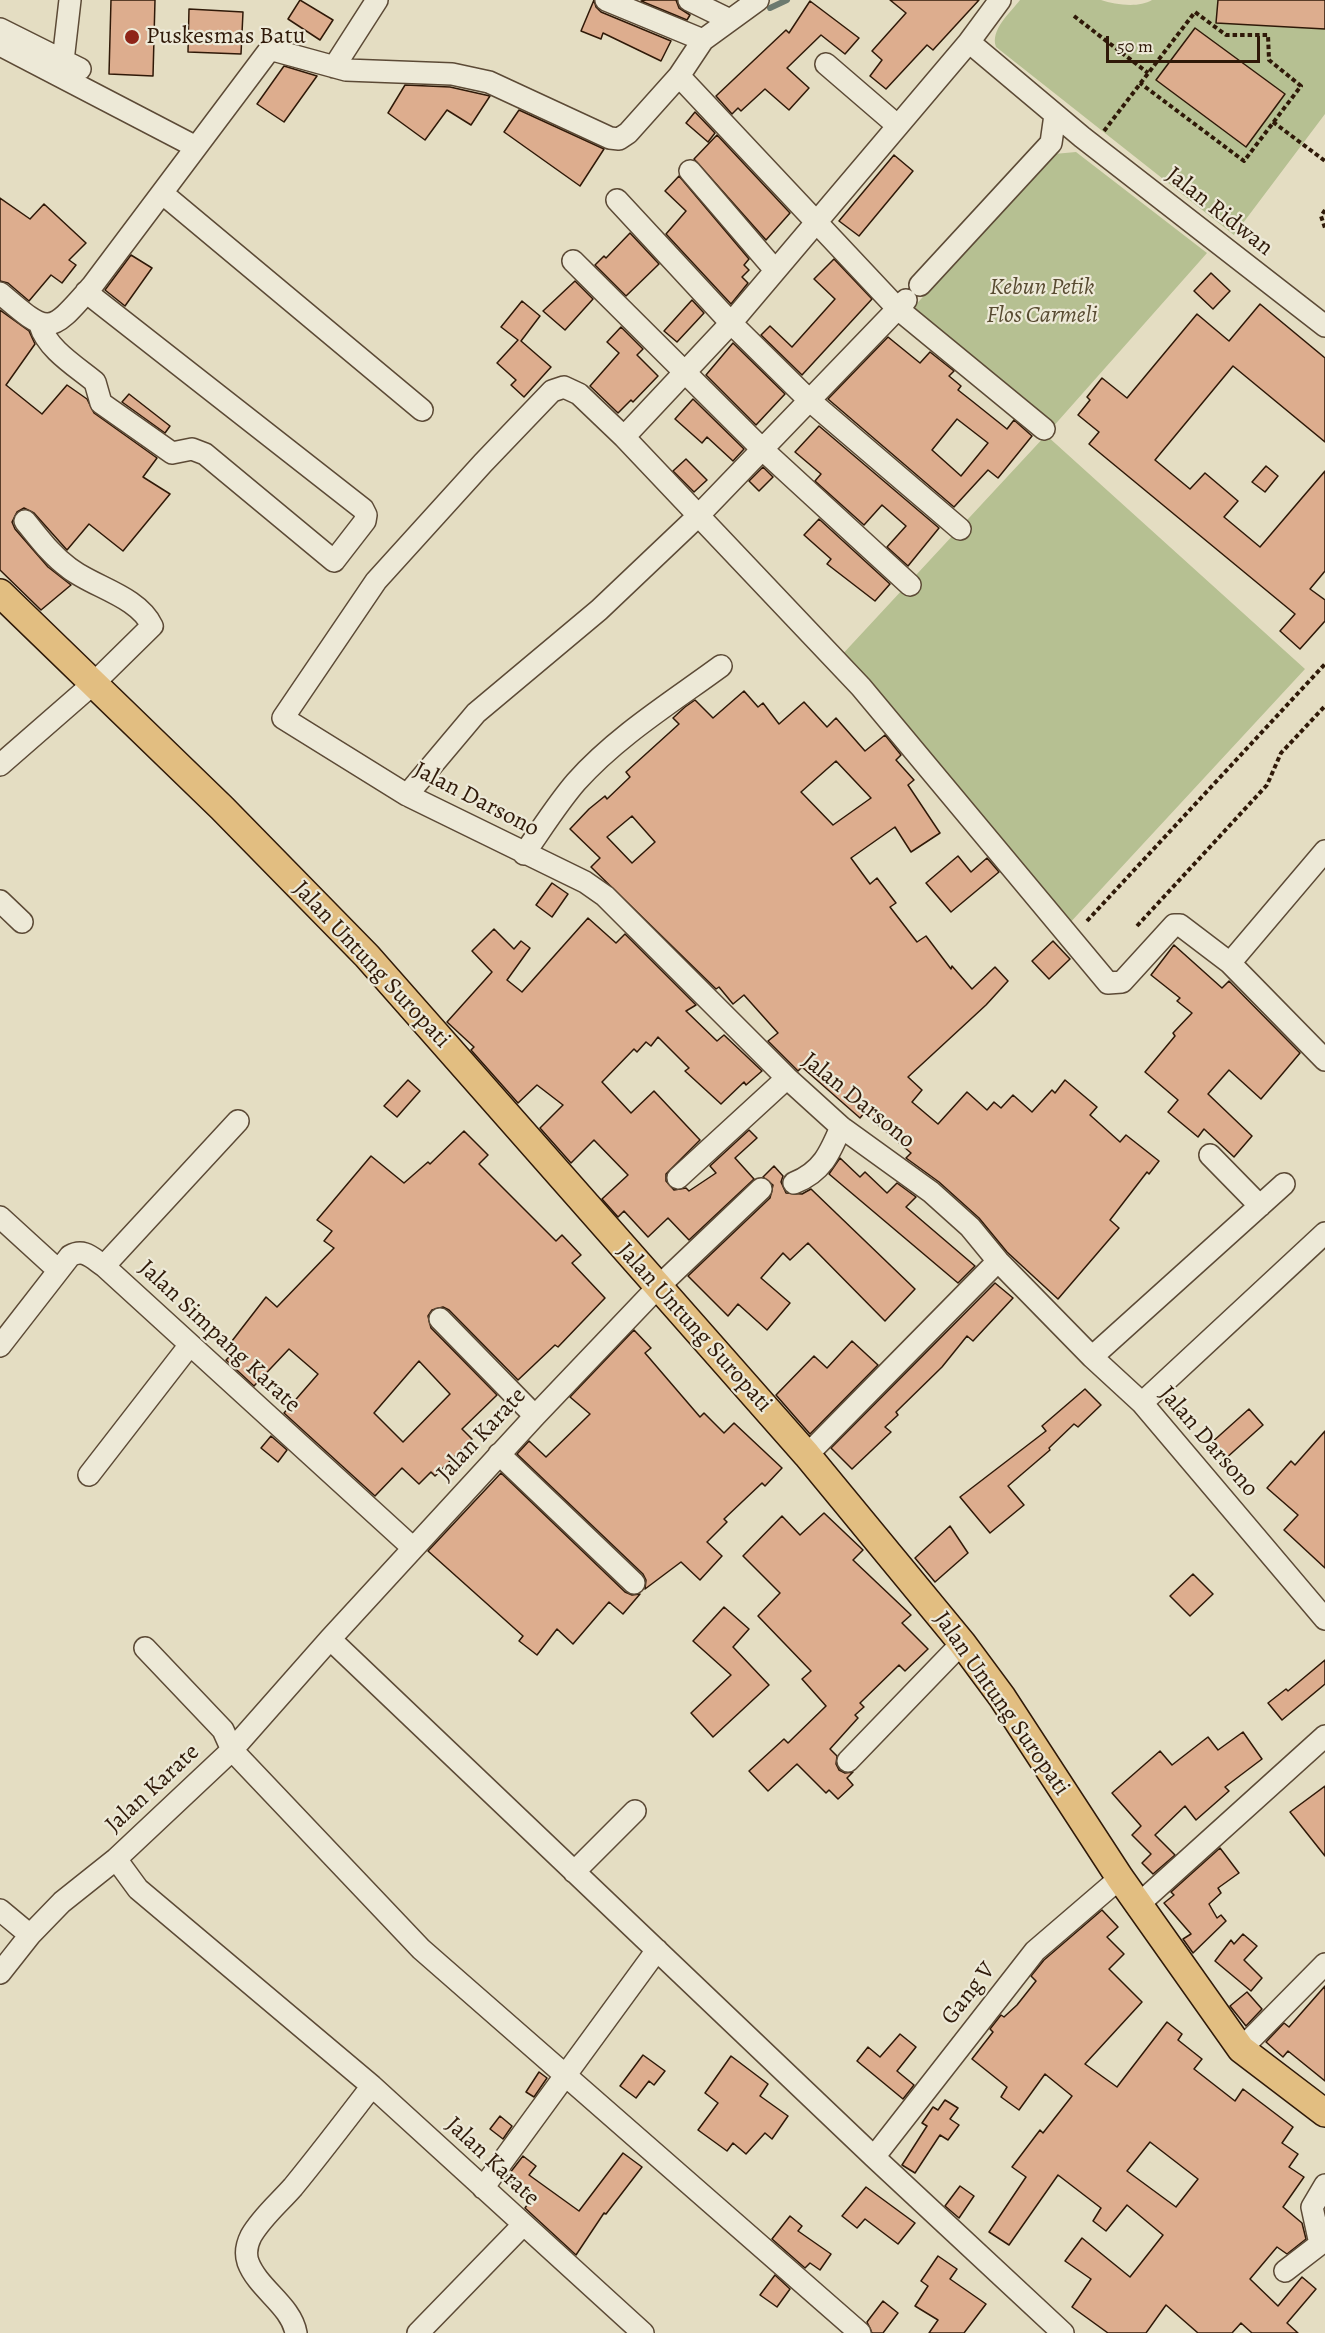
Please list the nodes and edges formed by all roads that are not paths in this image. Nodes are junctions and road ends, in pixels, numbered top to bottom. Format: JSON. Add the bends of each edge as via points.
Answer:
{"nodes":[{"id":1,"x":70,"y":0,"type":"edge"},
{"id":2,"x":377,"y":0,"type":"edge"},
{"id":3,"x":606,"y":0,"type":"edge"},
{"id":4,"x":689,"y":0,"type":"edge"},
{"id":5,"x":758,"y":0,"type":"edge"},
{"id":6,"x":1000,"y":0,"type":"edge"},
{"id":7,"x":730,"y":20,"type":"junction"},
{"id":8,"x":0,"y":29,"type":"edge"},
{"id":9,"x":704,"y":40,"type":"junction"},
{"id":10,"x":969,"y":42,"type":"junction"},
{"id":11,"x":0,"y":45,"type":"edge"},
{"id":12,"x":63,"y":61,"type":"junction"},
{"id":13,"x":826,"y":64,"type":"dead end"},
{"id":14,"x":334,"y":67,"type":"junction"},
{"id":15,"x":679,"y":76,"type":"junction"},
{"id":16,"x":1055,"y":115,"type":"junction"},
{"id":17,"x":175,"y":119,"type":"dead end"},
{"id":18,"x":898,"y":126,"type":"junction"},
{"id":19,"x":1087,"y":142,"type":"junction"},
{"id":20,"x":1051,"y":143,"type":"junction"},
{"id":21,"x":196,"y":147,"type":"junction"},
{"id":22,"x":690,"y":171,"type":"dead end"},
{"id":23,"x":162,"y":193,"type":"junction"},
{"id":24,"x":617,"y":200,"type":"dead end"},
{"id":25,"x":816,"y":222,"type":"junction"},
{"id":26,"x":573,"y":261,"type":"dead end"},
{"id":27,"x":775,"y":270,"type":"junction"},
{"id":28,"x":86,"y":292,"type":"junction"},
{"id":29,"x":0,"y":293,"type":"edge"},
{"id":30,"x":908,"y":298,"type":"junction"},
{"id":31,"x":730,"y":323,"type":"junction"},
{"id":32,"x":40,"y":325,"type":"junction"},
{"id":33,"x":1325,"y":326,"type":"edge"},
{"id":34,"x":685,"y":374,"type":"junction"},
{"id":35,"x":809,"y":400,"type":"junction"},
{"id":36,"x":422,"y":410,"type":"dead end"},
{"id":37,"x":1044,"y":429,"type":"dead end"},
{"id":38,"x":624,"y":437,"type":"junction"},
{"id":39,"x":762,"y":450,"type":"junction"},
{"id":40,"x":697,"y":517,"type":"junction"},
{"id":41,"x":25,"y":521,"type":"dead end"},
{"id":42,"x":960,"y":529,"type":"dead end"},
{"id":43,"x":910,"y":585,"type":"dead end"},
{"id":44,"x":4,"y":605,"type":"edge"},
{"id":45,"x":721,"y":666,"type":"dead end"},
{"id":46,"x":94,"y":683,"type":"junction"},
{"id":47,"x":0,"y":765,"type":"edge"},
{"id":48,"x":406,"y":795,"type":"junction"},
{"id":49,"x":1325,"y":851,"type":"edge"},
{"id":50,"x":524,"y":854,"type":"junction"},
{"id":51,"x":0,"y":901,"type":"edge"},
{"id":52,"x":22,"y":922,"type":"dead end"},
{"id":53,"x":1230,"y":963,"type":"junction"},
{"id":54,"x":1322,"y":1049,"type":"edge"},
{"id":55,"x":787,"y":1078,"type":"junction"},
{"id":56,"x":238,"y":1121,"type":"dead end"},
{"id":57,"x":841,"y":1127,"type":"junction"},
{"id":58,"x":1210,"y":1155,"type":"dead end"},
{"id":59,"x":678,"y":1178,"type":"dead end"},
{"id":60,"x":794,"y":1183,"type":"dead end"},
{"id":61,"x":1284,"y":1184,"type":"dead end"},
{"id":62,"x":761,"y":1189,"type":"dead end"},
{"id":63,"x":1260,"y":1206,"type":"junction"},
{"id":64,"x":0,"y":1217,"type":"edge"},
{"id":65,"x":1325,"y":1233,"type":"edge"},
{"id":66,"x":998,"y":1260,"type":"junction"},
{"id":67,"x":104,"y":1266,"type":"junction"},
{"id":68,"x":58,"y":1270,"type":"junction"},
{"id":69,"x":657,"y":1288,"type":"junction"},
{"id":70,"x":440,"y":1319,"type":"dead end"},
{"id":71,"x":0,"y":1346,"type":"edge"},
{"id":72,"x":189,"y":1346,"type":"junction"},
{"id":73,"x":1092,"y":1357,"type":"junction"},
{"id":74,"x":1142,"y":1403,"type":"junction"},
{"id":75,"x":535,"y":1416,"type":"junction"},
{"id":76,"x":499,"y":1454,"type":"junction"},
{"id":77,"x":807,"y":1455,"type":"junction"},
{"id":78,"x":89,"y":1475,"type":"dead end"},
{"id":79,"x":413,"y":1548,"type":"junction"},
{"id":80,"x":634,"y":1583,"type":"dead end"},
{"id":81,"x":1325,"y":1619,"type":"edge"},
{"id":82,"x":330,"y":1639,"type":"junction"},
{"id":83,"x":962,"y":1643,"type":"junction"},
{"id":84,"x":145,"y":1648,"type":"dead end"},
{"id":85,"x":1325,"y":1736,"type":"edge"},
{"id":86,"x":232,"y":1750,"type":"junction"},
{"id":87,"x":848,"y":1761,"type":"dead end"},
{"id":88,"x":635,"y":1811,"type":"dead end"},
{"id":89,"x":116,"y":1858,"type":"junction"},
{"id":90,"x":574,"y":1872,"type":"junction"},
{"id":91,"x":1120,"y":1878,"type":"junction"},
{"id":92,"x":1139,"y":1904,"type":"junction"},
{"id":93,"x":0,"y":1910,"type":"edge"},
{"id":94,"x":30,"y":1935,"type":"junction"},
{"id":95,"x":657,"y":1950,"type":"junction"},
{"id":96,"x":1325,"y":1964,"type":"edge"},
{"id":97,"x":0,"y":1973,"type":"edge"},
{"id":98,"x":1241,"y":2049,"type":"junction"},
{"id":99,"x":565,"y":2078,"type":"junction"},
{"id":100,"x":372,"y":2086,"type":"junction"},
{"id":101,"x":1325,"y":2113,"type":"edge"},
{"id":102,"x":874,"y":2157,"type":"junction"},
{"id":103,"x":1325,"y":2185,"type":"edge"},
{"id":104,"x":483,"y":2188,"type":"junction"},
{"id":105,"x":523,"y":2225,"type":"junction"},
{"id":106,"x":1286,"y":2271,"type":"dead end"},
{"id":107,"x":296,"y":2333,"type":"edge"},
{"id":108,"x":418,"y":2333,"type":"edge"},
{"id":109,"x":643,"y":2333,"type":"edge"},
{"id":110,"x":860,"y":2333,"type":"edge"},
{"id":111,"x":1063,"y":2333,"type":"edge"}],
"edges":[{"from":1,"to":12,"type":"street"},
{"from":2,"to":14,"type":"street"},
{"from":3,"to":9,"type":"street"},
{"from":4,"to":7,"type":"street"},
{"from":5,"to":7,"type":"street"},
{"from":6,"to":10,"type":"street"},
{"from":7,"to":9,"type":"street"},
{"from":8,"to":12,"type":"street"},
{"from":9,"to":15,"type":"street"},
{"from":10,"to":16,"type":"street","name":"Jalan Ridwan"},
{"from":10,"to":18,"type":"street"},
{"from":11,"to":21,"type":"street"},
{"from":12,"to":17,"type":"street"},
{"from":13,"to":18,"type":"street"},
{"from":14,"to":15,"type":"street","via":[[452,74],[480,80],[619,139]]},
{"from":14,"to":21,"type":"street","via":[[279,50],[267,53]]},
{"from":15,"to":25,"type":"street"},
{"from":16,"to":19,"type":"street","name":"Jalan Ridwan"},
{"from":16,"to":20,"type":"street"},
{"from":18,"to":25,"type":"street"},
{"from":19,"to":20,"type":"street"},
{"from":19,"to":33,"type":"street","name":"Jalan Ridwan"},
{"from":20,"to":30,"type":"street"},
{"from":21,"to":23,"type":"street"},
{"from":22,"to":27,"type":"street"},
{"from":23,"to":28,"type":"street"},
{"from":23,"to":36,"type":"street"},
{"from":24,"to":31,"type":"street"},
{"from":25,"to":27,"type":"street"},
{"from":25,"to":30,"type":"street"},
{"from":26,"to":34,"type":"street"},
{"from":27,"to":31,"type":"street"},
{"from":28,"to":32,"type":"street","via":[[59,322]]},
{"from":28,"to":32,"type":"street","via":[[363,509],[365,521],[334,561],[205,454],[192,448],[172,453],[107,408],[98,396],[95,382],[54,347]]},
{"from":29,"to":32,"type":"street"},
{"from":30,"to":35,"type":"street"},
{"from":30,"to":37,"type":"street"},
{"from":31,"to":34,"type":"street"},
{"from":31,"to":35,"type":"street"},
{"from":34,"to":38,"type":"street"},
{"from":34,"to":39,"type":"street"},
{"from":35,"to":39,"type":"street"},
{"from":35,"to":42,"type":"street"},
{"from":38,"to":40,"type":"street"},
{"from":38,"to":48,"type":"street","name":"Jalan Darsono","via":[[579,394],[564,387],[552,391],[376,581],[283,718]]},
{"from":39,"to":40,"type":"street"},
{"from":39,"to":43,"type":"street"},
{"from":40,"to":48,"type":"street","via":[[599,610],[476,713]]},
{"from":40,"to":53,"type":"street","via":[[861,687],[1108,983],[1122,982],[1174,925],[1185,927]]},
{"from":41,"to":46,"type":"street","via":[[70,570],[134,606],[152,626]]},
{"from":44,"to":46,"type":"main road","name":"Jalan Untung Suropati"},
{"from":45,"to":50,"type":"street","via":[[594,764],[567,793]]},
{"from":46,"to":47,"type":"street"},
{"from":46,"to":69,"type":"main road","name":"Jalan Untung Suropati","via":[[367,956]]},
{"from":48,"to":50,"type":"street","name":"Jalan Darsono"},
{"from":49,"to":53,"type":"street"},
{"from":50,"to":55,"type":"street","name":"Jalan Darsono","via":[[585,882],[605,896]]},
{"from":51,"to":52,"type":"street"},
{"from":53,"to":54,"type":"street"},
{"from":55,"to":57,"type":"street","name":"Jalan Darsono"},
{"from":55,"to":59,"type":"street"},
{"from":56,"to":67,"type":"street"},
{"from":57,"to":60,"type":"street","via":[[826,1161],[807,1178]]},
{"from":57,"to":66,"type":"street","name":"Jalan Darsono","via":[[931,1192],[970,1227]]},
{"from":58,"to":63,"type":"street"},
{"from":61,"to":63,"type":"street"},
{"from":62,"to":69,"type":"street","name":"Jalan Karate"},
{"from":63,"to":73,"type":"street"},
{"from":64,"to":68,"type":"street"},
{"from":65,"to":74,"type":"street"},
{"from":66,"to":73,"type":"street","name":"Jalan Darsono"},
{"from":66,"to":77,"type":"street"},
{"from":67,"to":68,"type":"street","name":"Jalan Simpang Karate","via":[[86,1253],[77,1252]]},
{"from":67,"to":72,"type":"street","name":"Jalan Simpang Karate"},
{"from":68,"to":71,"type":"street","name":"Jalan Simpang Karate"},
{"from":69,"to":75,"type":"street","name":"Jalan Karate"},
{"from":69,"to":77,"type":"main road","name":"Jalan Untung Suropati"},
{"from":70,"to":75,"type":"street"},
{"from":72,"to":78,"type":"street"},
{"from":72,"to":79,"type":"street","name":"Jalan Simpang Karate"},
{"from":73,"to":74,"type":"street","name":"Jalan Darsono"},
{"from":74,"to":81,"type":"street","name":"Jalan Darsono"},
{"from":75,"to":76,"type":"street","name":"Jalan Karate"},
{"from":76,"to":79,"type":"street","name":"Jalan Karate"},
{"from":76,"to":80,"type":"street"},
{"from":77,"to":83,"type":"main road","name":"Jalan Untung Suropati"},
{"from":79,"to":82,"type":"street","name":"Jalan Karate"},
{"from":82,"to":86,"type":"street","name":"Jalan Karate"},
{"from":82,"to":90,"type":"street"},
{"from":83,"to":87,"type":"street"},
{"from":83,"to":91,"type":"main road","name":"Jalan Untung Suropati","via":[[1002,1697]]},
{"from":84,"to":86,"type":"street","via":[[223,1730]]},
{"from":85,"to":92,"type":"street"},
{"from":86,"to":89,"type":"street","name":"Jalan Karate"},
{"from":86,"to":99,"type":"street","via":[[421,1949]]},
{"from":88,"to":90,"type":"street"},
{"from":89,"to":94,"type":"street","via":[[62,1902]]},
{"from":89,"to":100,"type":"street","name":"Jalan Karate","via":[[138,1889]]},
{"from":90,"to":95,"type":"street"},
{"from":91,"to":92,"type":"main road","name":"Jalan Untung Suropati"},
{"from":91,"to":102,"type":"street","name":"Gang V","via":[[1035,1951]]},
{"from":92,"to":98,"type":"main road","name":"Jalan Untung Suropati"},
{"from":93,"to":94,"type":"street"},
{"from":94,"to":97,"type":"street"},
{"from":95,"to":99,"type":"street"},
{"from":95,"to":102,"type":"street"},
{"from":96,"to":98,"type":"street"},
{"from":98,"to":101,"type":"main road","name":"Jalan Untung Suropati"},
{"from":99,"to":104,"type":"street"},
{"from":99,"to":110,"type":"street"},
{"from":100,"to":104,"type":"street","name":"Jalan Karate"},
{"from":100,"to":107,"type":"street","via":[[265,2217],[246,2246],[247,2260],[260,2284],[284,2311]]},
{"from":102,"to":111,"type":"street"},
{"from":103,"to":106,"type":"street","via":[[1312,2207],[1320,2244]]},
{"from":104,"to":105,"type":"street","name":"Jalan Karate"},
{"from":105,"to":108,"type":"street"},
{"from":105,"to":109,"type":"street","name":"Jalan Karate"}]}
